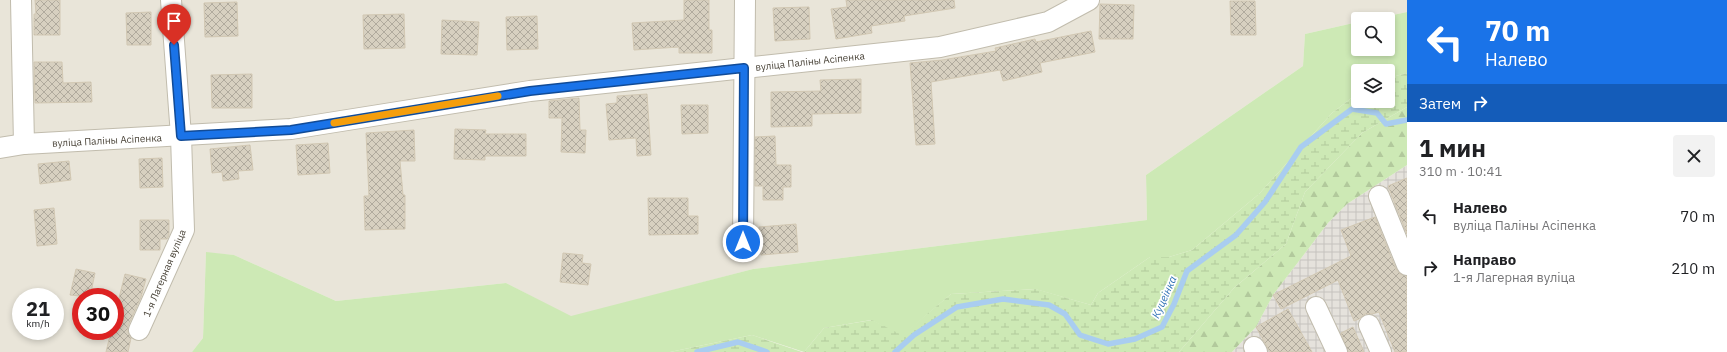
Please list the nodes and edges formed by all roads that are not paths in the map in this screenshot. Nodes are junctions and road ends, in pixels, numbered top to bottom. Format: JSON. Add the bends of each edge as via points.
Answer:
{"nodes":[{"id":1,"x":20,"y":0,"type":"edge"},
{"id":2,"x":171,"y":0,"type":"edge"},
{"id":3,"x":745,"y":0,"type":"edge"},
{"id":4,"x":1089,"y":0,"type":"edge"},
{"id":5,"x":744,"y":68,"type":"junction"},
{"id":6,"x":181,"y":136,"type":"junction"},
{"id":7,"x":24,"y":144,"type":"junction"},
{"id":8,"x":0,"y":148,"type":"edge"},
{"id":9,"x":1379,"y":196,"type":"dead end"},
{"id":10,"x":743,"y":242,"type":"dead end"},
{"id":11,"x":1407,"y":265,"type":"edge"},
{"id":12,"x":1316,"y":307,"type":"dead end"},
{"id":13,"x":1369,"y":325,"type":"dead end"},
{"id":14,"x":139,"y":330,"type":"dead end"},
{"id":15,"x":1337,"y":352,"type":"edge"},
{"id":16,"x":1381,"y":352,"type":"edge"}],
"edges":[{"from":1,"to":7,"type":"street"},
{"from":2,"to":6,"type":"street","name":"1-я Лагерная вуліца"},
{"from":3,"to":5,"type":"street"},
{"from":4,"to":5,"type":"street","name":"вуліца Паліны Асіпенка","via":[[1048,22],[940,47]]},
{"from":5,"to":6,"type":"street","name":"вуліца Паліны Асіпенка","via":[[530,91],[291,130]]},
{"from":5,"to":10,"type":"street"},
{"from":6,"to":7,"type":"street","name":"вуліца Паліны Асіпенка"},
{"from":6,"to":14,"type":"street","name":"1-я Лагерная вуліца","via":[[184,230]]},
{"from":7,"to":8,"type":"street","name":"вуліца Паліны Асіпенка"},
{"from":9,"to":11,"type":"street"},
{"from":12,"to":15,"type":"street"},
{"from":13,"to":16,"type":"street"}]}
